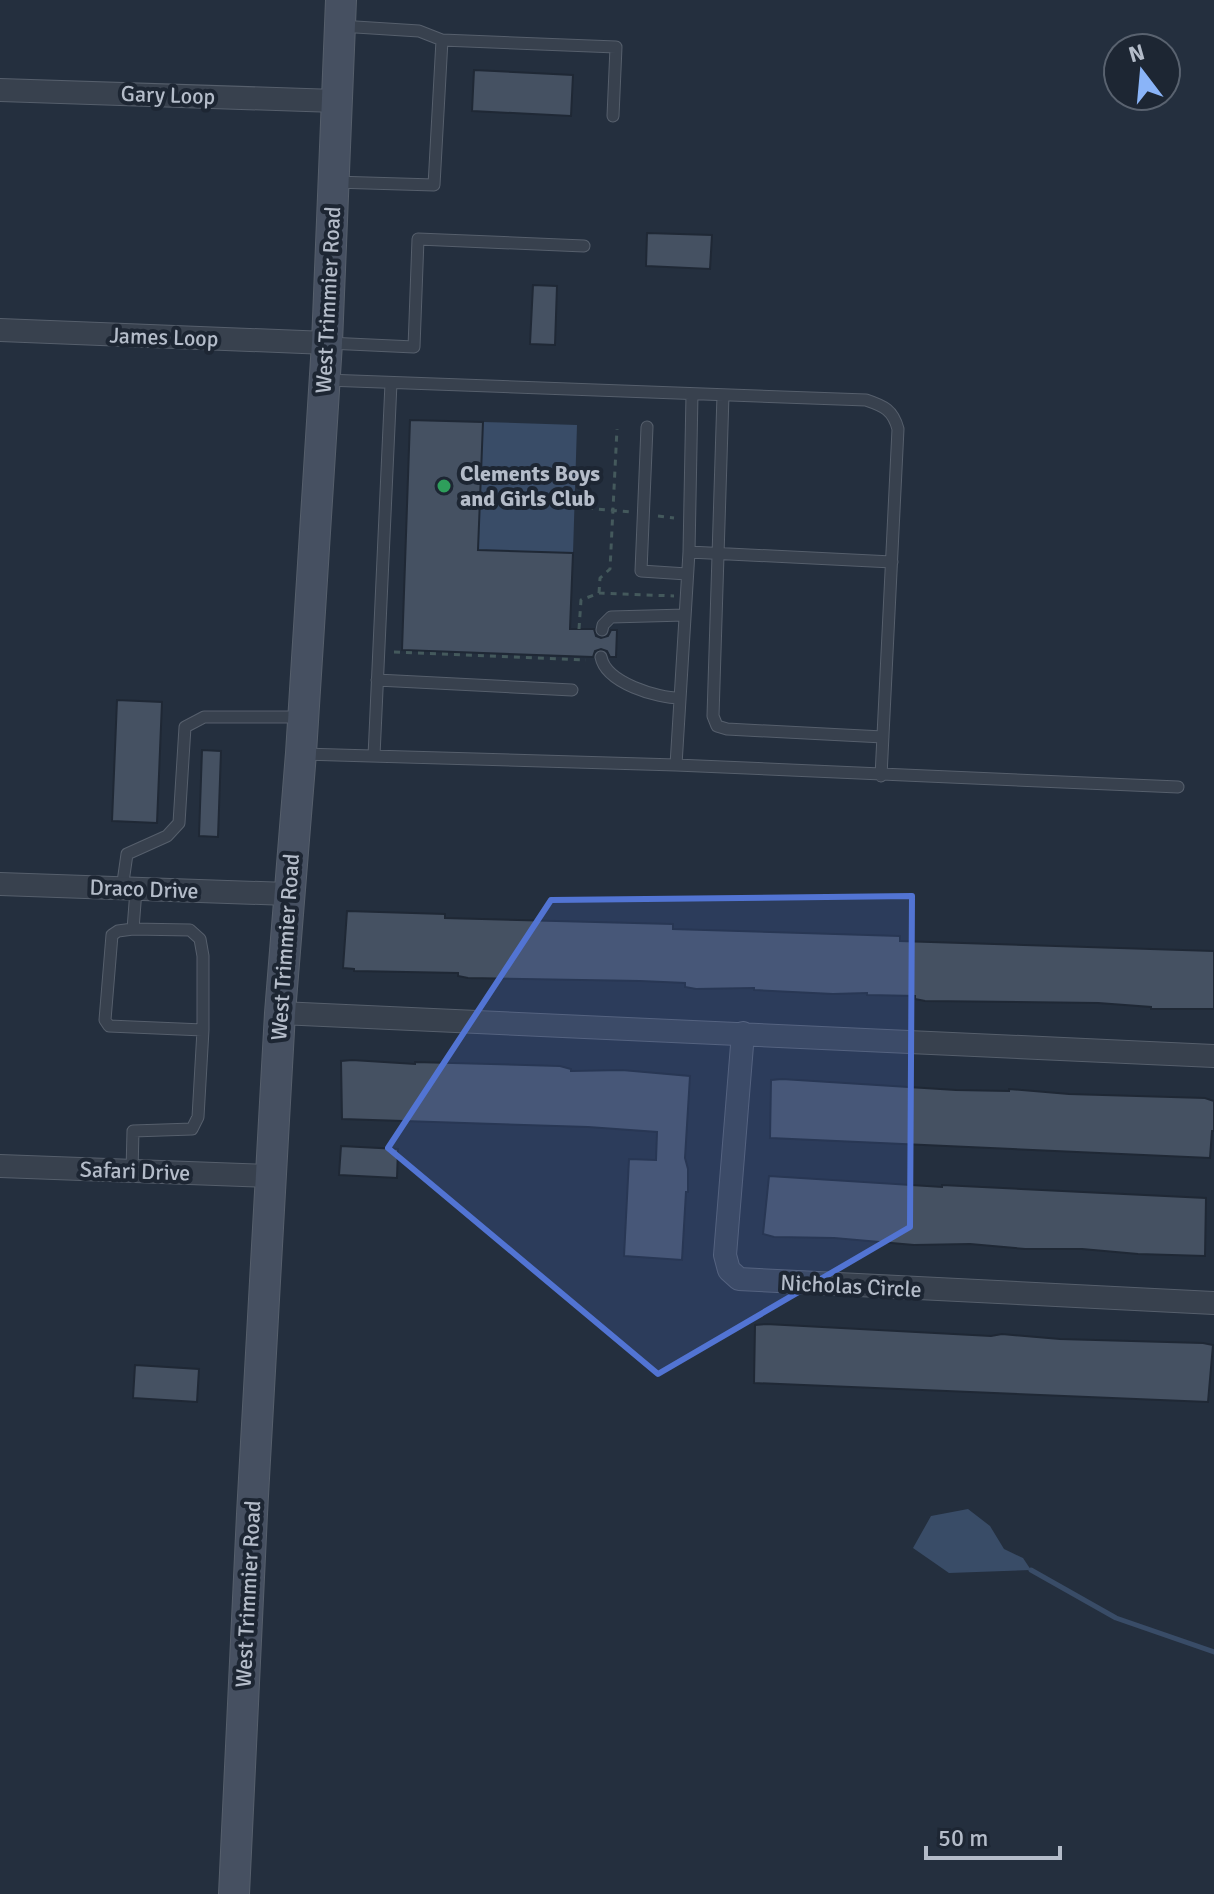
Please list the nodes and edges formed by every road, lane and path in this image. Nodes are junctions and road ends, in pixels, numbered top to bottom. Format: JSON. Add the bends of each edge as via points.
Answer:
{"nodes":[{"id":1,"x":341,"y":13,"type":"edge"},
{"id":2,"x":442,"y":40,"type":"junction"},
{"id":3,"x":0,"y":90,"type":"edge"},
{"id":4,"x":336,"y":101,"type":"junction"},
{"id":5,"x":613,"y":116,"type":"dead end"},
{"id":6,"x":333,"y":182,"type":"junction"},
{"id":7,"x":584,"y":246,"type":"dead end"},
{"id":8,"x":0,"y":330,"type":"edge"},
{"id":9,"x":327,"y":343,"type":"junction"},
{"id":10,"x":325,"y":380,"type":"junction"},
{"id":11,"x":391,"y":383,"type":"junction"},
{"id":12,"x":692,"y":394,"type":"junction"},
{"id":13,"x":723,"y":395,"type":"junction"},
{"id":14,"x":647,"y":427,"type":"dead end"},
{"id":15,"x":617,"y":429,"type":"dead end"},
{"id":16,"x":575,"y":507,"type":"dead end"},
{"id":17,"x":613,"y":510,"type":"junction"},
{"id":18,"x":643,"y":513,"type":"junction"},
{"id":19,"x":678,"y":518,"type":"dead end"},
{"id":20,"x":689,"y":552,"type":"junction"},
{"id":21,"x":718,"y":554,"type":"junction"},
{"id":22,"x":892,"y":562,"type":"junction"},
{"id":23,"x":687,"y":574,"type":"junction"},
{"id":24,"x":599,"y":593,"type":"junction"},
{"id":25,"x":686,"y":597,"type":"junction"},
{"id":26,"x":685,"y":615,"type":"junction"},
{"id":27,"x":579,"y":629,"type":"dead end"},
{"id":28,"x":602,"y":630,"type":"dead end"},
{"id":29,"x":390,"y":652,"type":"dead end"},
{"id":30,"x":602,"y":659,"type":"joint"},
{"id":31,"x":377,"y":680,"type":"junction"},
{"id":32,"x":572,"y":690,"type":"dead end"},
{"id":33,"x":680,"y":698,"type":"junction"},
{"id":34,"x":303,"y":717,"type":"junction"},
{"id":35,"x":883,"y":737,"type":"junction"},
{"id":36,"x":301,"y":753,"type":"junction"},
{"id":37,"x":374,"y":756,"type":"junction"},
{"id":38,"x":676,"y":765,"type":"junction"},
{"id":39,"x":881,"y":776,"type":"junction"},
{"id":40,"x":1178,"y":787,"type":"dead end"},
{"id":41,"x":0,"y":884,"type":"edge"},
{"id":42,"x":129,"y":889,"type":"junction"},
{"id":43,"x":288,"y":894,"type":"junction"},
{"id":44,"x":133,"y":929,"type":"junction"},
{"id":45,"x":280,"y":1013,"type":"junction"},
{"id":46,"x":203,"y":1030,"type":"junction"},
{"id":47,"x":743,"y":1033,"type":"junction"},
{"id":48,"x":1214,"y":1056,"type":"edge"},
{"id":49,"x":0,"y":1166,"type":"edge"},
{"id":50,"x":132,"y":1171,"type":"junction"},
{"id":51,"x":270,"y":1176,"type":"junction"},
{"id":52,"x":1214,"y":1303,"type":"edge"},
{"id":53,"x":234,"y":1894,"type":"edge"}],
"edges":[{"from":1,"to":2,"type":"lane"},
{"from":1,"to":4,"type":"main road","name":"West Trimmier Road"},
{"from":2,"to":5,"type":"lane","via":[[616,47]]},
{"from":2,"to":6,"type":"lane","via":[[434,185]]},
{"from":3,"to":4,"type":"street","name":"Gary Loop"},
{"from":4,"to":6,"type":"main road","name":"West Trimmier Road"},
{"from":6,"to":9,"type":"main road","name":"West Trimmier Road"},
{"from":7,"to":9,"type":"lane","via":[[418,239],[414,347]]},
{"from":8,"to":9,"type":"street","name":"James Loop"},
{"from":9,"to":10,"type":"main road","name":"West Trimmier Road"},
{"from":10,"to":11,"type":"lane"},
{"from":10,"to":34,"type":"main road","name":"West Trimmier Road"},
{"from":11,"to":12,"type":"lane"},
{"from":11,"to":31,"type":"lane"},
{"from":12,"to":13,"type":"lane"},
{"from":12,"to":20,"type":"lane"},
{"from":13,"to":21,"type":"lane"},
{"from":13,"to":22,"type":"lane","via":[[866,400],[894,413],[898,429]]},
{"from":14,"to":18,"type":"lane"},
{"from":15,"to":17,"type":"path"},
{"from":16,"to":17,"type":"path"},
{"from":17,"to":18,"type":"path"},
{"from":17,"to":24,"type":"path","via":[[610,569],[600,578]]},
{"from":18,"to":19,"type":"path"},
{"from":18,"to":23,"type":"lane","via":[[641,571]]},
{"from":20,"to":21,"type":"lane"},
{"from":20,"to":23,"type":"lane"},
{"from":21,"to":22,"type":"lane"},
{"from":21,"to":35,"type":"lane","via":[[713,716],[717,726]]},
{"from":22,"to":35,"type":"lane"},
{"from":23,"to":25,"type":"lane"},
{"from":24,"to":25,"type":"path"},
{"from":24,"to":27,"type":"path","via":[[581,600]]},
{"from":25,"to":26,"type":"lane"},
{"from":26,"to":28,"type":"lane","via":[[611,617]]},
{"from":26,"to":33,"type":"lane"},
{"from":29,"to":30,"type":"path"},
{"from":30,"to":33,"type":"lane","via":[[606,670],[640,690]]},
{"from":31,"to":32,"type":"lane"},
{"from":31,"to":37,"type":"lane"},
{"from":33,"to":38,"type":"lane"},
{"from":34,"to":36,"type":"main road","name":"West Trimmier Road"},
{"from":34,"to":42,"type":"lane","via":[[204,717],[185,727],[179,823],[167,836],[127,854]]},
{"from":35,"to":39,"type":"lane"},
{"from":36,"to":37,"type":"lane"},
{"from":36,"to":43,"type":"main road","name":"West Trimmier Road"},
{"from":37,"to":38,"type":"lane"},
{"from":38,"to":39,"type":"lane"},
{"from":39,"to":40,"type":"lane"},
{"from":41,"to":42,"type":"street","name":"Draco Drive"},
{"from":42,"to":43,"type":"street","name":"Draco Drive"},
{"from":42,"to":44,"type":"lane"},
{"from":43,"to":45,"type":"main road","name":"West Trimmier Road"},
{"from":44,"to":46,"type":"lane","via":[[190,930],[200,939]]},
{"from":44,"to":46,"type":"lane","via":[[112,935],[105,1020],[109,1026]]},
{"from":45,"to":47,"type":"street"},
{"from":45,"to":51,"type":"main road","name":"West Trimmier Road"},
{"from":46,"to":50,"type":"lane","via":[[198,1117],[192,1129],[133,1131]]},
{"from":47,"to":48,"type":"street"},
{"from":47,"to":52,"type":"street","name":"Nicholas Circle","via":[[725,1255],[729,1270],[739,1279]]},
{"from":49,"to":50,"type":"street","name":"Safari Drive"},
{"from":50,"to":51,"type":"street","name":"Safari Drive"},
{"from":51,"to":53,"type":"main road","name":"West Trimmier Road"}]}
